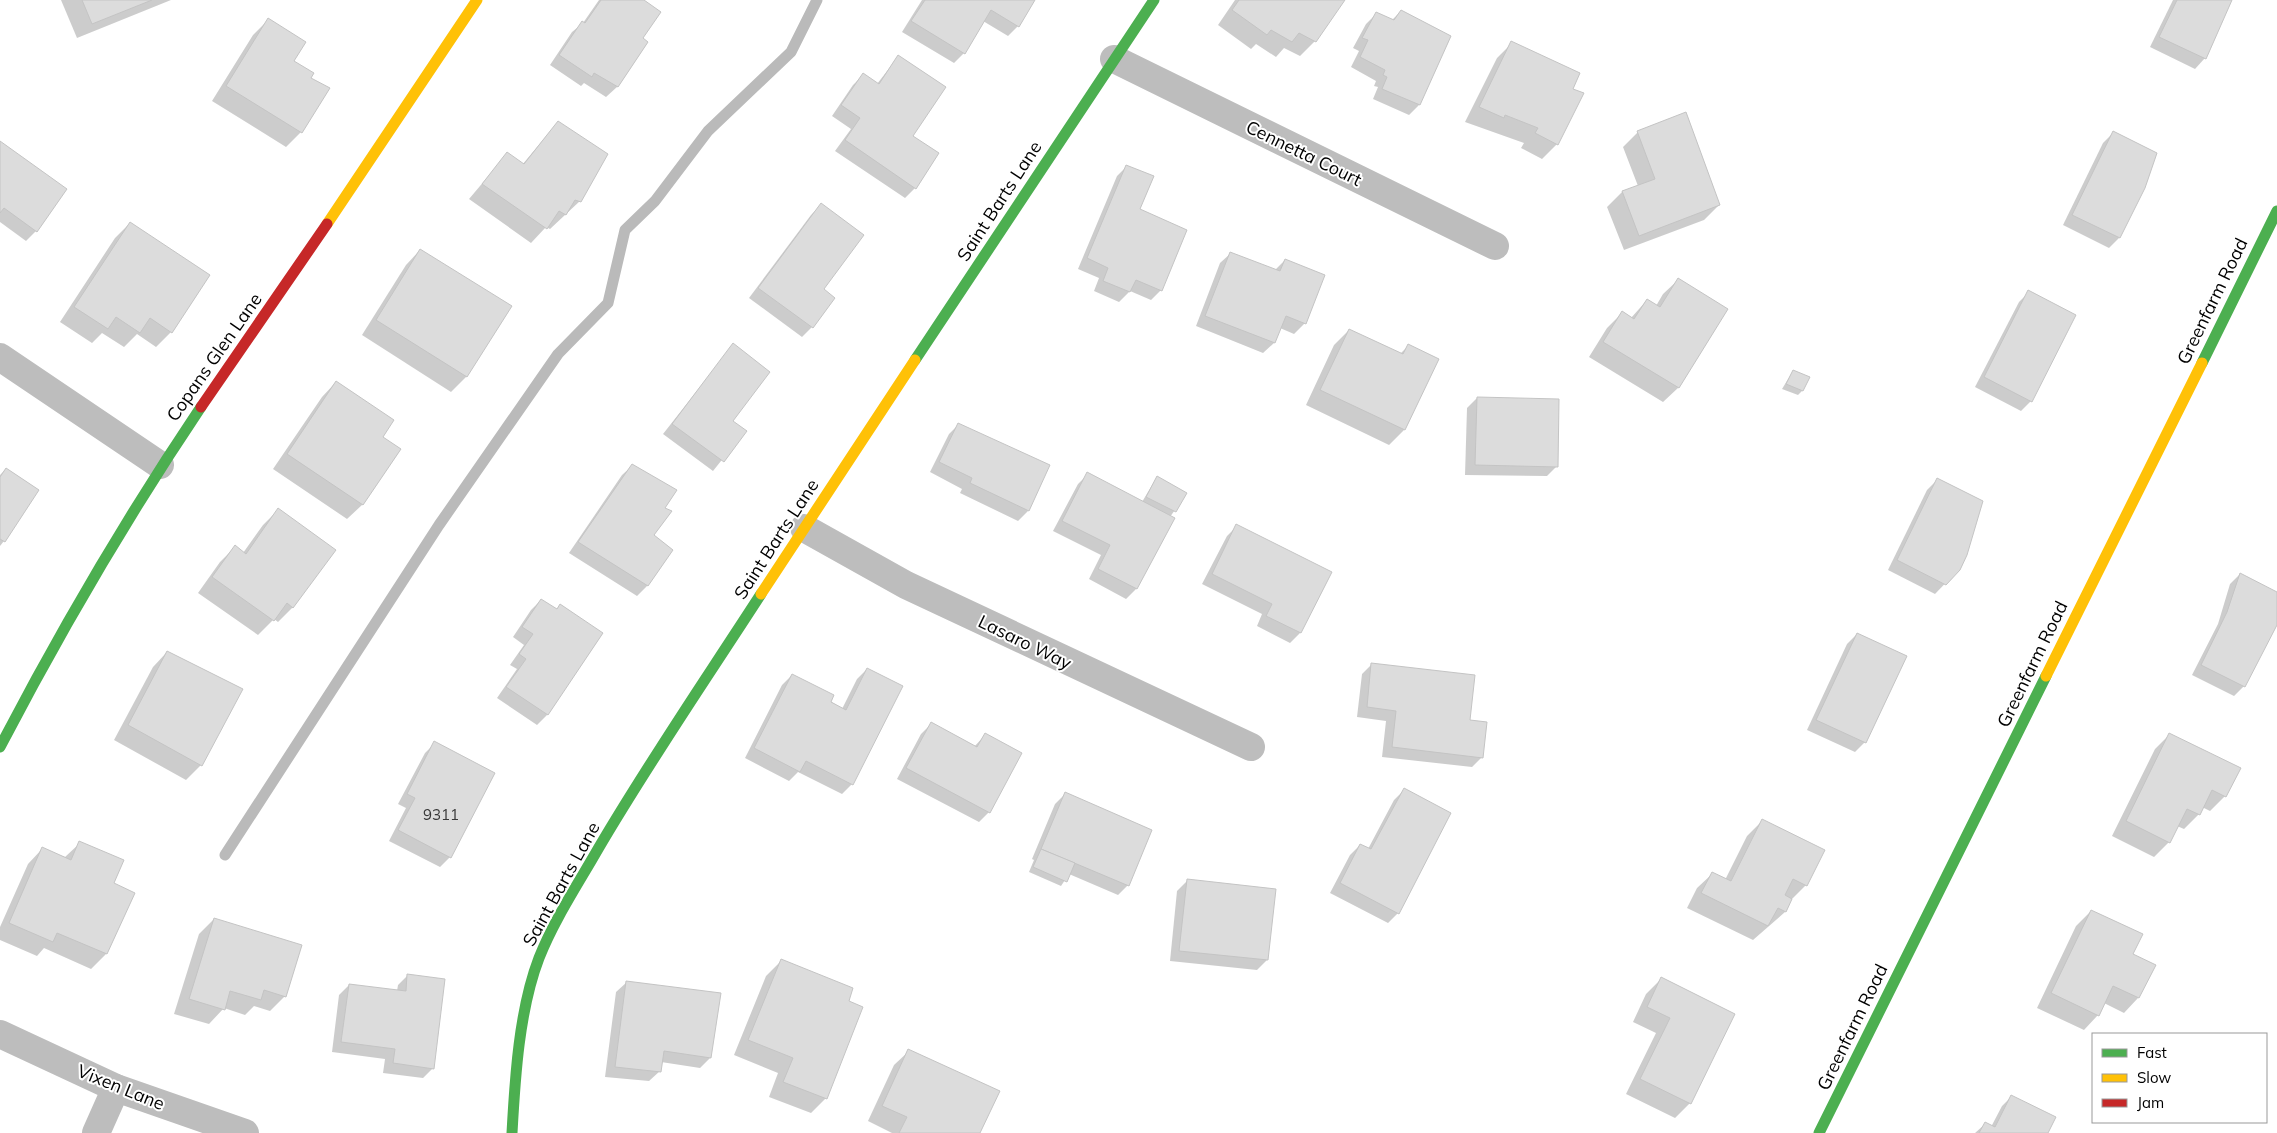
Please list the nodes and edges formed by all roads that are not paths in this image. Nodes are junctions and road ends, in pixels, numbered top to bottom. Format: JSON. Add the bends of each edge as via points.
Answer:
{"nodes":[{"id":1,"x":1154,"y":0,"type":"edge"},
{"id":2,"x":469,"y":3,"type":"edge"},
{"id":3,"x":1114,"y":59,"type":"junction"},
{"id":4,"x":2277,"y":211,"type":"edge"},
{"id":5,"x":1495,"y":246,"type":"dead end"},
{"id":6,"x":0,"y":357,"type":"edge"},
{"id":7,"x":160,"y":465,"type":"junction"},
{"id":8,"x":804,"y":528,"type":"junction"},
{"id":9,"x":0,"y":747,"type":"edge"},
{"id":10,"x":1251,"y":747,"type":"dead end"},
{"id":11,"x":0,"y":1034,"type":"edge"},
{"id":12,"x":116,"y":1088,"type":"junction"},
{"id":13,"x":96,"y":1133,"type":"edge"},
{"id":14,"x":245,"y":1133,"type":"edge"},
{"id":15,"x":512,"y":1133,"type":"edge"},
{"id":16,"x":1819,"y":1133,"type":"edge"}],
"edges":[{"from":1,"to":3,"type":"street","name":"Saint Barts Lane"},
{"from":2,"to":7,"type":"street","name":"Copans Glen Lane","via":[[252,334]]},
{"from":3,"to":5,"type":"street","name":"Cennetta Court"},
{"from":3,"to":8,"type":"street","name":"Saint Barts Lane"},
{"from":4,"to":16,"type":"street","name":"Greenfarm Road"},
{"from":6,"to":7,"type":"street"},
{"from":7,"to":9,"type":"street","name":"Copans Glen Lane","via":[[34,676]]},
{"from":8,"to":10,"type":"street","name":"Lasaro Way","via":[[906,585]]},
{"from":8,"to":15,"type":"street","name":"Saint Barts Lane","via":[[624,805],[564,908],[539,959],[516,1070]]},
{"from":11,"to":12,"type":"street","name":"Vixen Lane"},
{"from":12,"to":13,"type":"street"},
{"from":12,"to":14,"type":"street","name":"Vixen Lane"}]}
